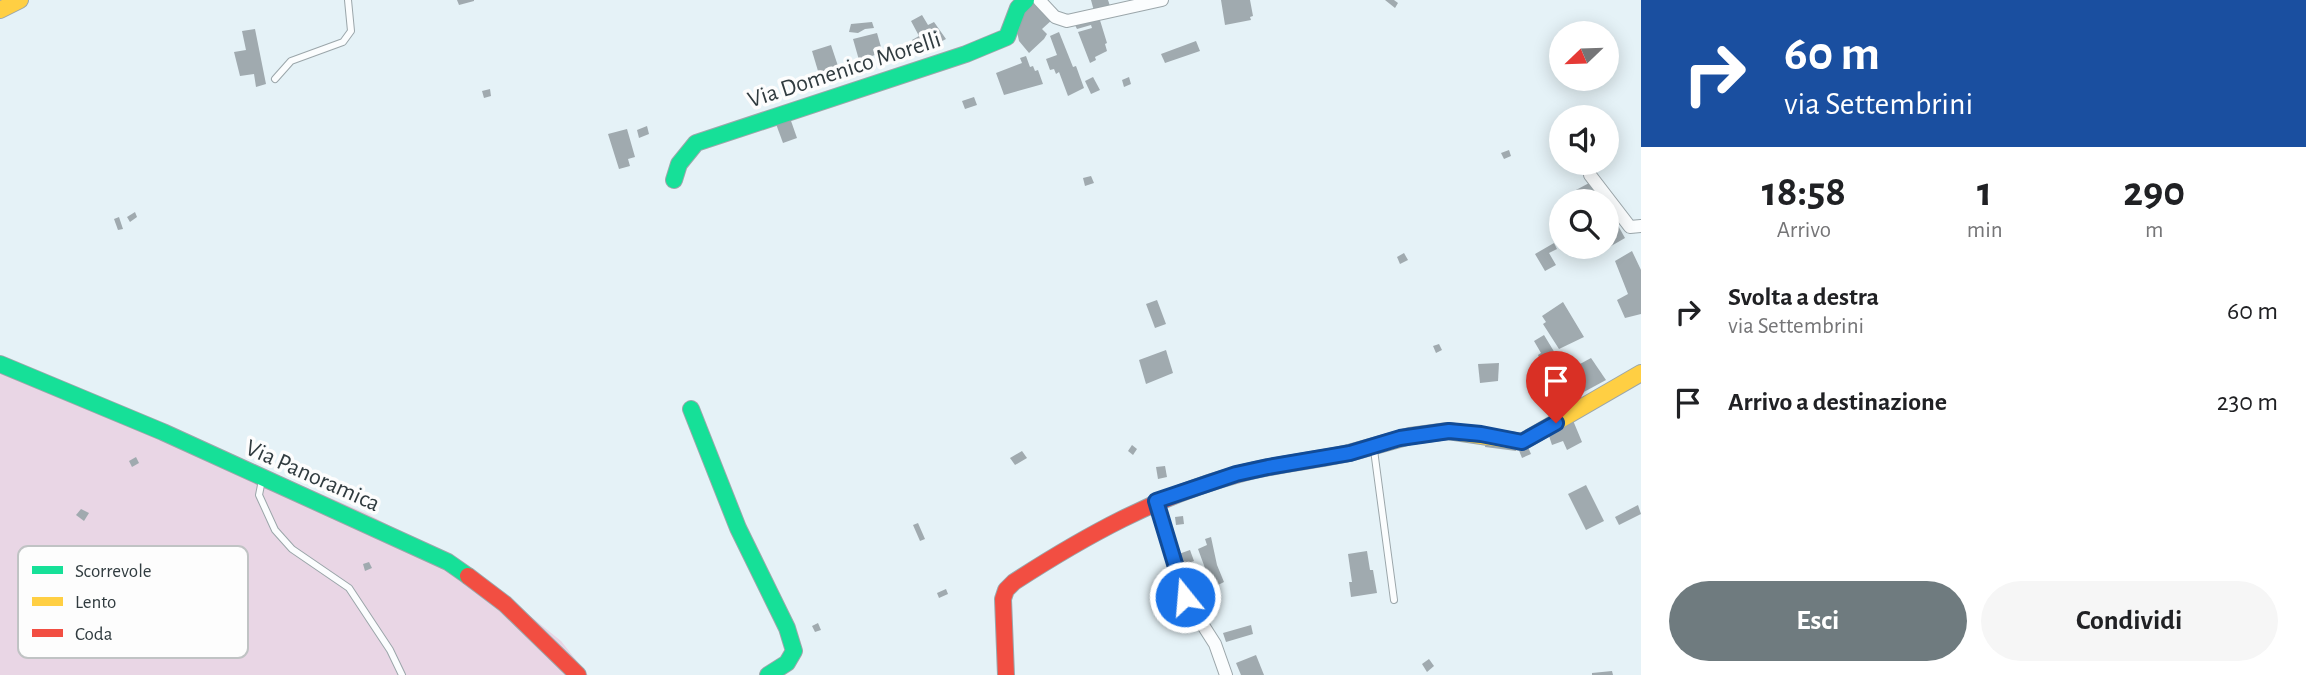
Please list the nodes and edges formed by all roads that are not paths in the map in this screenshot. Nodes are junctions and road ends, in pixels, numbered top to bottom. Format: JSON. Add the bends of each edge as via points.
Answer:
{"nodes":[{"id":1,"x":20,"y":0,"type":"edge"},
{"id":2,"x":348,"y":0,"type":"edge"},
{"id":3,"x":1026,"y":0,"type":"edge"},
{"id":4,"x":1039,"y":0,"type":"edge"},
{"id":5,"x":1162,"y":0,"type":"edge"},
{"id":6,"x":0,"y":10,"type":"edge"},
{"id":7,"x":275,"y":79,"type":"dead end"},
{"id":8,"x":1590,"y":175,"type":"dead end"},
{"id":9,"x":674,"y":180,"type":"dead end"},
{"id":10,"x":1641,"y":226,"type":"edge"},
{"id":11,"x":0,"y":364,"type":"edge"},
{"id":12,"x":1641,"y":373,"type":"edge"},
{"id":13,"x":691,"y":409,"type":"dead end"},
{"id":14,"x":1373,"y":445,"type":"junction"},
{"id":15,"x":262,"y":478,"type":"junction"},
{"id":16,"x":1156,"y":501,"type":"junction"},
{"id":17,"x":1394,"y":600,"type":"dead end"},
{"id":18,"x":402,"y":675,"type":"edge"},
{"id":19,"x":578,"y":675,"type":"edge"},
{"id":20,"x":768,"y":675,"type":"edge"},
{"id":21,"x":1006,"y":675,"type":"edge"},
{"id":22,"x":1226,"y":675,"type":"edge"}],
"edges":[{"from":1,"to":6,"type":"street"},
{"from":2,"to":7,"type":"lane","via":[[351,31],[343,42],[291,61]]},
{"from":3,"to":9,"type":"street","name":"Via Domenico Morelli","via":[[1007,37],[696,143],[679,164]]},
{"from":4,"to":5,"type":"street","via":[[1055,17],[1068,22]]},
{"from":8,"to":10,"type":"street","via":[[1630,227]]},
{"from":11,"to":15,"type":"street","name":"Via Panoramica"},
{"from":12,"to":14,"type":"street","via":[[1522,442],[1449,431]]},
{"from":13,"to":20,"type":"street","via":[[794,651],[787,663]]},
{"from":14,"to":16,"type":"street","via":[[1236,474]]},
{"from":14,"to":17,"type":"lane"},
{"from":15,"to":18,"type":"lane","via":[[259,495],[275,530],[292,549],[349,588]]},
{"from":15,"to":19,"type":"street","name":"Via Panoramica","via":[[448,562],[505,604]]},
{"from":16,"to":21,"type":"street","via":[[1085,536],[1006,590]]},
{"from":16,"to":22,"type":"street","via":[[1185,597],[1215,644]]}]}
